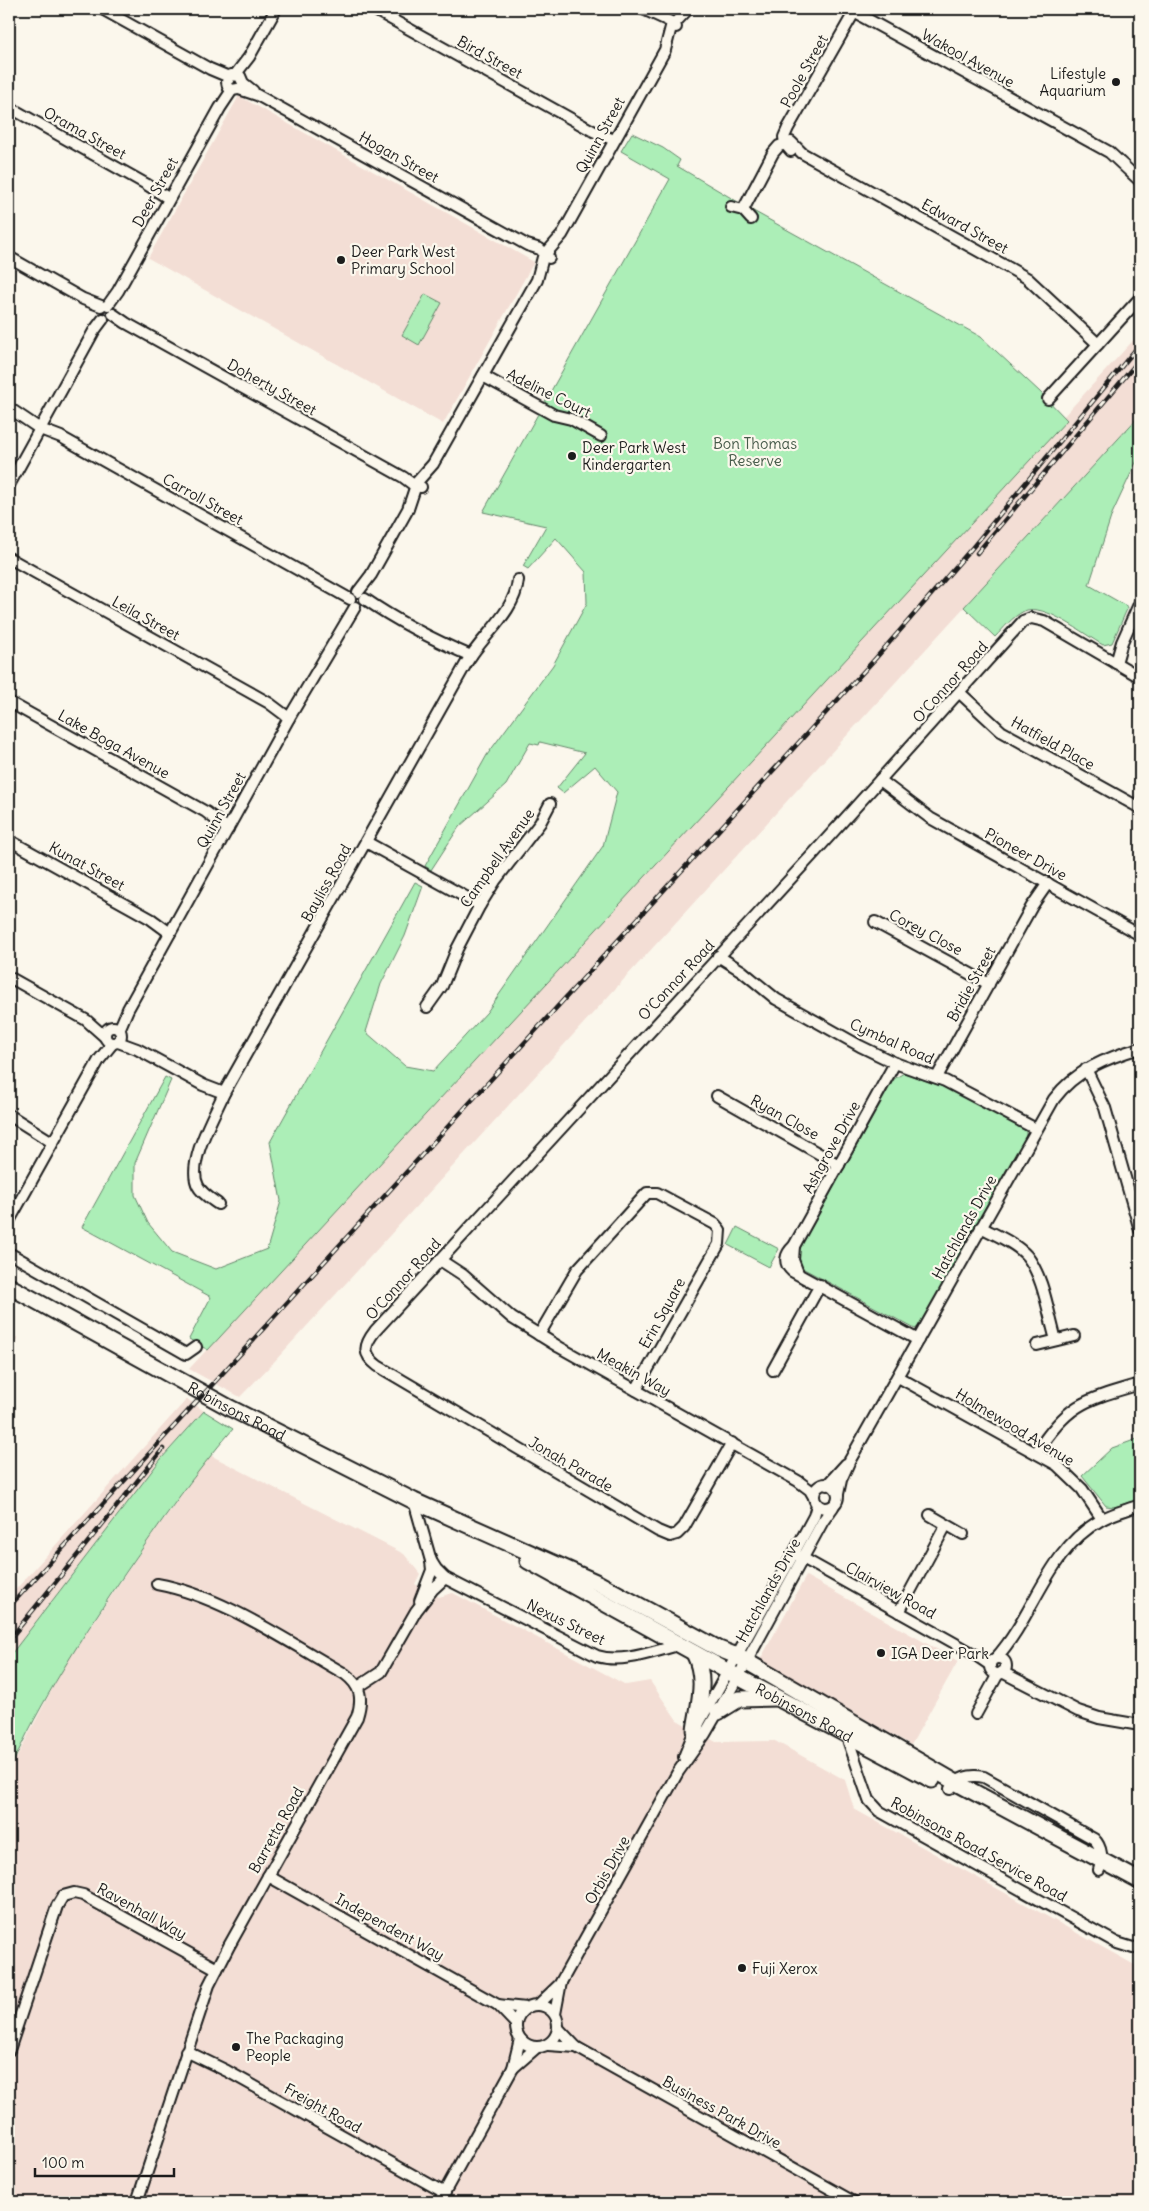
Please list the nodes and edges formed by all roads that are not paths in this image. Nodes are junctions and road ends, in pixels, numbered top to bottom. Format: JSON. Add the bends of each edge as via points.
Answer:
{"nodes":[{"id":1,"x":102,"y":9,"type":"edge"},
{"id":2,"x":276,"y":9,"type":"edge"},
{"id":3,"x":372,"y":9,"type":"edge"},
{"id":4,"x":642,"y":9,"type":"edge"},
{"id":5,"x":688,"y":9,"type":"edge"},
{"id":6,"x":855,"y":11,"type":"edge"},
{"id":7,"x":674,"y":26,"type":"junction"},
{"id":8,"x":234,"y":83,"type":"junction"},
{"id":9,"x":9,"y":108,"type":"edge"},
{"id":10,"x":613,"y":142,"type":"junction"},
{"id":11,"x":787,"y":145,"type":"junction"},
{"id":12,"x":1140,"y":181,"type":"edge"},
{"id":13,"x":169,"y":196,"type":"junction"},
{"id":14,"x":731,"y":207,"type":"dead end"},
{"id":15,"x":743,"y":210,"type":"junction"},
{"id":16,"x":751,"y":219,"type":"dead end"},
{"id":17,"x":546,"y":256,"type":"junction"},
{"id":18,"x":9,"y":257,"type":"edge"},
{"id":19,"x":1140,"y":298,"type":"edge"},
{"id":20,"x":106,"y":312,"type":"junction"},
{"id":21,"x":1098,"y":344,"type":"junction"},
{"id":22,"x":483,"y":376,"type":"junction"},
{"id":23,"x":1048,"y":399,"type":"dead end"},
{"id":24,"x":9,"y":408,"type":"edge"},
{"id":25,"x":42,"y":426,"type":"junction"},
{"id":26,"x":601,"y":436,"type":"dead end"},
{"id":27,"x":9,"y":485,"type":"edge"},
{"id":28,"x":418,"y":485,"type":"junction"},
{"id":29,"x":9,"y":558,"type":"edge"},
{"id":30,"x":518,"y":580,"type":"dead end"},
{"id":31,"x":357,"y":599,"type":"junction"},
{"id":32,"x":1140,"y":602,"type":"edge"},
{"id":33,"x":469,"y":659,"type":"junction"},
{"id":34,"x":1113,"y":661,"type":"junction"},
{"id":35,"x":1140,"y":677,"type":"edge"},
{"id":36,"x":960,"y":693,"type":"junction"},
{"id":37,"x":9,"y":702,"type":"edge"},
{"id":38,"x":291,"y":715,"type":"junction"},
{"id":39,"x":883,"y":777,"type":"junction"},
{"id":40,"x":550,"y":804,"type":"dead end"},
{"id":41,"x":1140,"y":808,"type":"edge"},
{"id":42,"x":230,"y":825,"type":"junction"},
{"id":43,"x":9,"y":840,"type":"edge"},
{"id":44,"x":366,"y":842,"type":"junction"},
{"id":45,"x":1045,"y":882,"type":"junction"},
{"id":46,"x":480,"y":905,"type":"junction"},
{"id":47,"x":875,"y":922,"type":"dead end"},
{"id":48,"x":172,"y":930,"type":"junction"},
{"id":49,"x":1140,"y":935,"type":"edge"},
{"id":50,"x":721,"y":953,"type":"junction"},
{"id":51,"x":9,"y":978,"type":"edge"},
{"id":52,"x":989,"y":984,"type":"junction"},
{"id":53,"x":427,"y":1007,"type":"dead end"},
{"id":54,"x":113,"y":1035,"type":"junction"},
{"id":55,"x":1140,"y":1048,"type":"edge"},
{"id":56,"x":896,"y":1063,"type":"junction"},
{"id":57,"x":1083,"y":1071,"type":"junction"},
{"id":58,"x":937,"y":1077,"type":"junction"},
{"id":59,"x":717,"y":1096,"type":"dead end"},
{"id":60,"x":223,"y":1097,"type":"junction"},
{"id":61,"x":9,"y":1115,"type":"edge"},
{"id":62,"x":1036,"y":1129,"type":"junction"},
{"id":63,"x":53,"y":1139,"type":"junction"},
{"id":64,"x":839,"y":1165,"type":"junction"},
{"id":65,"x":218,"y":1204,"type":"dead end"},
{"id":66,"x":9,"y":1221,"type":"edge"},
{"id":67,"x":981,"y":1228,"type":"junction"},
{"id":68,"x":1140,"y":1230,"type":"edge"},
{"id":69,"x":9,"y":1253,"type":"edge"},
{"id":70,"x":443,"y":1256,"type":"junction"},
{"id":71,"x":820,"y":1285,"type":"junction"},
{"id":72,"x":9,"y":1286,"type":"edge"},
{"id":73,"x":540,"y":1335,"type":"junction"},
{"id":74,"x":1074,"y":1336,"type":"dead end"},
{"id":75,"x":918,"y":1340,"type":"junction"},
{"id":76,"x":1056,"y":1340,"type":"junction"},
{"id":77,"x":1037,"y":1345,"type":"dead end"},
{"id":78,"x":196,"y":1347,"type":"dead end"},
{"id":79,"x":366,"y":1351,"type":"joint"},
{"id":80,"x":773,"y":1370,"type":"dead end"},
{"id":81,"x":898,"y":1376,"type":"junction"},
{"id":82,"x":1140,"y":1384,"type":"edge"},
{"id":83,"x":636,"y":1390,"type":"junction"},
{"id":84,"x":732,"y":1443,"type":"junction"},
{"id":85,"x":1036,"y":1453,"type":"junction"},
{"id":86,"x":850,"y":1460,"type":"junction"},
{"id":87,"x":798,"y":1481,"type":"junction"},
{"id":88,"x":824,"y":1485,"type":"junction"},
{"id":89,"x":838,"y":1494,"type":"junction"},
{"id":90,"x":414,"y":1501,"type":"junction"},
{"id":91,"x":816,"y":1501,"type":"junction"},
{"id":92,"x":1140,"y":1505,"type":"edge"},
{"id":93,"x":833,"y":1507,"type":"junction"},
{"id":94,"x":930,"y":1515,"type":"dead end"},
{"id":95,"x":1102,"y":1519,"type":"junction"},
{"id":96,"x":946,"y":1525,"type":"junction"},
{"id":97,"x":470,"y":1528,"type":"junction"},
{"id":98,"x":963,"y":1534,"type":"dead end"},
{"id":99,"x":798,"y":1555,"type":"junction"},
{"id":100,"x":432,"y":1561,"type":"junction"},
{"id":101,"x":445,"y":1578,"type":"junction"},
{"id":102,"x":157,"y":1584,"type":"dead end"},
{"id":103,"x":416,"y":1611,"type":"junction"},
{"id":104,"x":899,"y":1612,"type":"junction"},
{"id":105,"x":679,"y":1645,"type":"junction"},
{"id":106,"x":694,"y":1653,"type":"junction"},
{"id":107,"x":741,"y":1659,"type":"junction"},
{"id":108,"x":998,"y":1666,"type":"junction"},
{"id":109,"x":733,"y":1674,"type":"junction"},
{"id":110,"x":358,"y":1687,"type":"junction"},
{"id":111,"x":777,"y":1698,"type":"junction"},
{"id":112,"x":718,"y":1712,"type":"junction"},
{"id":113,"x":976,"y":1714,"type":"dead end"},
{"id":114,"x":1140,"y":1724,"type":"edge"},
{"id":115,"x":695,"y":1730,"type":"junction"},
{"id":116,"x":846,"y":1734,"type":"junction"},
{"id":117,"x":678,"y":1772,"type":"junction"},
{"id":118,"x":952,"y":1786,"type":"junction"},
{"id":119,"x":1101,"y":1866,"type":"junction"},
{"id":120,"x":268,"y":1876,"type":"junction"},
{"id":121,"x":1140,"y":1881,"type":"edge"},
{"id":122,"x":1140,"y":1892,"type":"edge"},
{"id":123,"x":1140,"y":1947,"type":"edge"},
{"id":124,"x":217,"y":1968,"type":"junction"},
{"id":125,"x":561,"y":1982,"type":"junction"},
{"id":126,"x":498,"y":2005,"type":"junction"},
{"id":127,"x":538,"y":2005,"type":"junction"},
{"id":128,"x":526,"y":2008,"type":"junction"},
{"id":129,"x":555,"y":2014,"type":"junction"},
{"id":130,"x":516,"y":2024,"type":"junction"},
{"id":131,"x":558,"y":2028,"type":"junction"},
{"id":132,"x":520,"y":2039,"type":"junction"},
{"id":133,"x":548,"y":2044,"type":"junction"},
{"id":134,"x":576,"y":2047,"type":"junction"},
{"id":135,"x":536,"y":2048,"type":"junction"},
{"id":136,"x":9,"y":2050,"type":"edge"},
{"id":137,"x":186,"y":2051,"type":"junction"},
{"id":138,"x":513,"y":2068,"type":"junction"},
{"id":139,"x":442,"y":2198,"type":"edge"},
{"id":140,"x":137,"y":2202,"type":"edge"},
{"id":141,"x":854,"y":2202,"type":"edge"}],
"edges":[{"from":1,"to":8,"type":"street","name":"Hogan Street"},
{"from":2,"to":8,"type":"street","name":"Deer Street"},
{"from":3,"to":10,"type":"street","name":"Bird Street"},
{"from":4,"to":7,"type":"street"},
{"from":5,"to":7,"type":"street","name":"Quinn Street","via":[[688,15]]},
{"from":6,"to":11,"type":"street","name":"Poole Street","via":[[792,122]]},
{"from":6,"to":12,"type":"street","name":"Wakool Avenue","via":[[1109,152]]},
{"from":7,"to":10,"type":"street","name":"Quinn Street","via":[[672,44],[665,50]]},
{"from":8,"to":13,"type":"street","name":"Deer Street"},
{"from":8,"to":17,"type":"street","name":"Hogan Street"},
{"from":9,"to":13,"type":"street","name":"Orama Street"},
{"from":10,"to":17,"type":"street","name":"Quinn Street","via":[[560,244]]},
{"from":11,"to":15,"type":"street","via":[[779,146],[774,152]]},
{"from":11,"to":21,"type":"street","name":"Edward Street","via":[[1027,278]]},
{"from":13,"to":20,"type":"street","name":"Deer Street"},
{"from":14,"to":15,"type":"street"},
{"from":15,"to":16,"type":"street"},
{"from":17,"to":22,"type":"street","name":"Quinn Street","via":[[543,273]]},
{"from":18,"to":20,"type":"street","name":"Doherty Street"},
{"from":19,"to":21,"type":"street"},
{"from":20,"to":25,"type":"street","name":"Deer Street"},
{"from":20,"to":28,"type":"street","name":"Doherty Street"},
{"from":21,"to":23,"type":"street"},
{"from":22,"to":26,"type":"street","name":"Adeline Court","via":[[554,415],[571,419]]},
{"from":22,"to":28,"type":"street","name":"Quinn Street","via":[[430,474]]},
{"from":24,"to":25,"type":"street","name":"Carroll Street"},
{"from":25,"to":27,"type":"street","name":"Deer Street"},
{"from":25,"to":31,"type":"street","name":"Carroll Street"},
{"from":28,"to":31,"type":"street","name":"Quinn Street","via":[[414,502]]},
{"from":29,"to":38,"type":"street","name":"Leila Street"},
{"from":30,"to":33,"type":"street","name":"Bayliss Road","via":[[517,594],[508,609]]},
{"from":31,"to":33,"type":"street","name":"Carroll Street"},
{"from":31,"to":38,"type":"street","name":"Quinn Street"},
{"from":32,"to":34,"type":"street"},
{"from":33,"to":44,"type":"street","name":"Bayliss Road"},
{"from":34,"to":35,"type":"street"},
{"from":34,"to":36,"type":"street","name":"O'Connor Road","via":[[1052,628],[1031,622],[1015,632]]},
{"from":36,"to":39,"type":"street","name":"O'Connor Road"},
{"from":36,"to":41,"type":"street","name":"Hatfield Place","via":[[1001,731]]},
{"from":37,"to":42,"type":"street","name":"Lake Boga Avenue"},
{"from":38,"to":42,"type":"street","name":"Quinn Street"},
{"from":39,"to":45,"type":"street","name":"Pioneer Drive","via":[[930,818]]},
{"from":39,"to":50,"type":"street","name":"O'Connor Road"},
{"from":40,"to":46,"type":"street","name":"Campbell Avenue","via":[[540,823]]},
{"from":42,"to":48,"type":"street","name":"Quinn Street"},
{"from":43,"to":48,"type":"street","name":"Kunat Street"},
{"from":44,"to":46,"type":"street"},
{"from":44,"to":60,"type":"street","name":"Bayliss Road"},
{"from":45,"to":49,"type":"street","name":"Pioneer Drive"},
{"from":45,"to":52,"type":"street","name":"Bridie Street"},
{"from":46,"to":53,"type":"street","name":"Campbell Avenue","via":[[442,986]]},
{"from":47,"to":52,"type":"street","name":"Corey Close"},
{"from":48,"to":54,"type":"street","name":"Quinn Street"},
{"from":50,"to":56,"type":"street","name":"Cymbal Road","via":[[776,998]]},
{"from":50,"to":70,"type":"street","name":"O'Connor Road"},
{"from":51,"to":54,"type":"street"},
{"from":52,"to":58,"type":"street","name":"Bridie Street"},
{"from":54,"to":60,"type":"street"},
{"from":54,"to":63,"type":"street","name":"Quinn Street"},
{"from":55,"to":57,"type":"street","name":"Hatchlands Drive","via":[[1108,1058]]},
{"from":56,"to":58,"type":"street","name":"Cymbal Road"},
{"from":56,"to":64,"type":"street","name":"Ashgrove Drive"},
{"from":57,"to":62,"type":"street","name":"Hatchlands Drive","via":[[1060,1091]]},
{"from":57,"to":68,"type":"street","via":[[1105,1108]]},
{"from":58,"to":62,"type":"street","name":"Cymbal Road"},
{"from":59,"to":64,"type":"street","name":"Ryan Close"},
{"from":60,"to":65,"type":"street","name":"Bayliss Road","via":[[197,1155],[194,1170],[198,1186]]},
{"from":61,"to":63,"type":"street"},
{"from":62,"to":67,"type":"street","name":"Hatchlands Drive"},
{"from":63,"to":66,"type":"street","name":"Quinn Street"},
{"from":64,"to":71,"type":"street","name":"Ashgrove Drive","via":[[794,1246],[798,1273]]},
{"from":67,"to":75,"type":"street","name":"Hatchlands Drive"},
{"from":67,"to":76,"type":"street","via":[[1026,1255],[1035,1270]]},
{"from":69,"to":78,"type":"street","via":[[186,1354]]},
{"from":70,"to":73,"type":"street","name":"Meakin Way","via":[[506,1314]]},
{"from":70,"to":79,"type":"street","name":"O'Connor Road","via":[[371,1336]]},
{"from":71,"to":75,"type":"street","name":"Ashgrove Drive"},
{"from":71,"to":80,"type":"street"},
{"from":72,"to":90,"type":"main road","name":"Robinsons Road","via":[[230,1408]]},
{"from":73,"to":83,"type":"street","name":"Meakin Way"},
{"from":73,"to":83,"type":"street","name":"Erin Square","via":[[577,1270],[634,1208],[650,1198],[661,1196],[707,1222],[715,1233],[714,1250]]},
{"from":74,"to":76,"type":"street"},
{"from":75,"to":81,"type":"street","name":"Hatchlands Drive"},
{"from":76,"to":77,"type":"street"},
{"from":79,"to":84,"type":"street","name":"Jonah Parade","via":[[368,1358],[378,1366],[422,1393],[611,1505],[670,1536],[678,1534],[684,1527]]},
{"from":81,"to":85,"type":"street","name":"Holmewood Avenue"},
{"from":81,"to":86,"type":"street","name":"Hatchlands Drive"},
{"from":82,"to":85,"type":"street","via":[[1089,1400],[1069,1411],[1055,1424]]},
{"from":83,"to":84,"type":"street","name":"Meakin Way"},
{"from":84,"to":87,"type":"street","name":"Meakin Way"},
{"from":85,"to":95,"type":"street","name":"Holmewood Avenue","via":[[1069,1475]]},
{"from":86,"to":88,"type":"street","name":"Hatchlands Drive"},
{"from":86,"to":89,"type":"street","name":"Hatchlands Drive"},
{"from":87,"to":88,"type":"street","name":"Meakin Way"},
{"from":87,"to":91,"type":"street","name":"Meakin Way","via":[[810,1490]]},
{"from":88,"to":89,"type":"street","via":[[834,1487]]},
{"from":88,"to":91,"type":"street","via":[[816,1490]]},
{"from":89,"to":93,"type":"street"},
{"from":90,"to":97,"type":"main road","name":"Robinsons Road"},
{"from":90,"to":100,"type":"street","name":"Nexus Street"},
{"from":91,"to":93,"type":"street","via":[[823,1508]]},
{"from":91,"to":99,"type":"street","name":"Hatchlands Drive"},
{"from":92,"to":95,"type":"street"},
{"from":93,"to":99,"type":"street","name":"Hatchlands Drive"},
{"from":94,"to":96,"type":"street"},
{"from":95,"to":108,"type":"street","via":[[1078,1537],[1056,1561]]},
{"from":96,"to":98,"type":"street"},
{"from":96,"to":104,"type":"street"},
{"from":97,"to":105,"type":"main road","name":"Robinsons Road"},
{"from":97,"to":107,"type":"main road","name":"Robinsons Road","via":[[598,1583]]},
{"from":99,"to":104,"type":"street","name":"Clairview Road"},
{"from":99,"to":107,"type":"street","name":"Hatchlands Drive"},
{"from":100,"to":101,"type":"street","name":"Nexus Street"},
{"from":100,"to":103,"type":"street","via":[[432,1570]]},
{"from":101,"to":103,"type":"street"},
{"from":101,"to":105,"type":"street","name":"Nexus Street","via":[[608,1659]]},
{"from":102,"to":110,"type":"street","via":[[197,1593],[221,1604],[345,1674]]},
{"from":103,"to":110,"type":"street","via":[[381,1672]]},
{"from":104,"to":108,"type":"street","name":"Clairview Road"},
{"from":105,"to":106,"type":"main road","name":"Robinsons Road"},
{"from":106,"to":109,"type":"main road","name":"Robinsons Road"},
{"from":106,"to":115,"type":"main road","via":[[702,1678]]},
{"from":107,"to":109,"type":"street","name":"Hatchlands Drive"},
{"from":107,"to":118,"type":"main road","name":"Robinsons Road"},
{"from":108,"to":113,"type":"street"},
{"from":108,"to":114,"type":"street","name":"Clairview Road","via":[[1078,1711],[1099,1718]]},
{"from":109,"to":111,"type":"main road","name":"Robinsons Road"},
{"from":109,"to":112,"type":"street","name":"Orbis Drive"},
{"from":109,"to":115,"type":"street","name":"Orbis Drive"},
{"from":110,"to":120,"type":"street","name":"Barretta Road","via":[[361,1705],[357,1717]]},
{"from":111,"to":112,"type":"main road","via":[[739,1699]]},
{"from":111,"to":116,"type":"main road","name":"Robinsons Road"},
{"from":112,"to":117,"type":"street","name":"Orbis Drive"},
{"from":115,"to":117,"type":"street","name":"Orbis Drive"},
{"from":116,"to":118,"type":"main road","name":"Robinsons Road"},
{"from":116,"to":123,"type":"street","name":"Robinsons Road Service Road","via":[[869,1800],[879,1811],[1117,1943]]},
{"from":117,"to":125,"type":"street","name":"Orbis Drive"},
{"from":118,"to":119,"type":"main road","name":"Robinsons Road"},
{"from":119,"to":121,"type":"main road","name":"Robinsons Road"},
{"from":119,"to":122,"type":"main road","name":"Robinsons Road"},
{"from":120,"to":124,"type":"street","name":"Barretta Road"},
{"from":120,"to":126,"type":"street","name":"Independent Way"},
{"from":124,"to":136,"type":"street","name":"Ravenhall Way","via":[[82,1895],[63,1896],[56,1906]]},
{"from":124,"to":137,"type":"street","name":"Barretta Road"},
{"from":125,"to":127,"type":"street","name":"Orbis Drive"},
{"from":125,"to":129,"type":"street","name":"Orbis Drive"},
{"from":126,"to":128,"type":"street","name":"Independent Way"},
{"from":126,"to":130,"type":"street","name":"Independent Way"},
{"from":127,"to":128,"type":"street"},
{"from":127,"to":129,"type":"street"},
{"from":128,"to":130,"type":"street"},
{"from":129,"to":131,"type":"street"},
{"from":130,"to":132,"type":"street"},
{"from":131,"to":133,"type":"street"},
{"from":131,"to":134,"type":"street","name":"Business Park Drive"},
{"from":132,"to":135,"type":"street"},
{"from":132,"to":138,"type":"street"},
{"from":133,"to":134,"type":"street","name":"Business Park Drive"},
{"from":133,"to":135,"type":"street"},
{"from":134,"to":141,"type":"street","name":"Business Park Drive"},
{"from":135,"to":138,"type":"street"},
{"from":137,"to":139,"type":"street","name":"Freight Road","via":[[227,2071]]},
{"from":137,"to":140,"type":"street","name":"Barretta Road"},
{"from":138,"to":139,"type":"street"}]}
